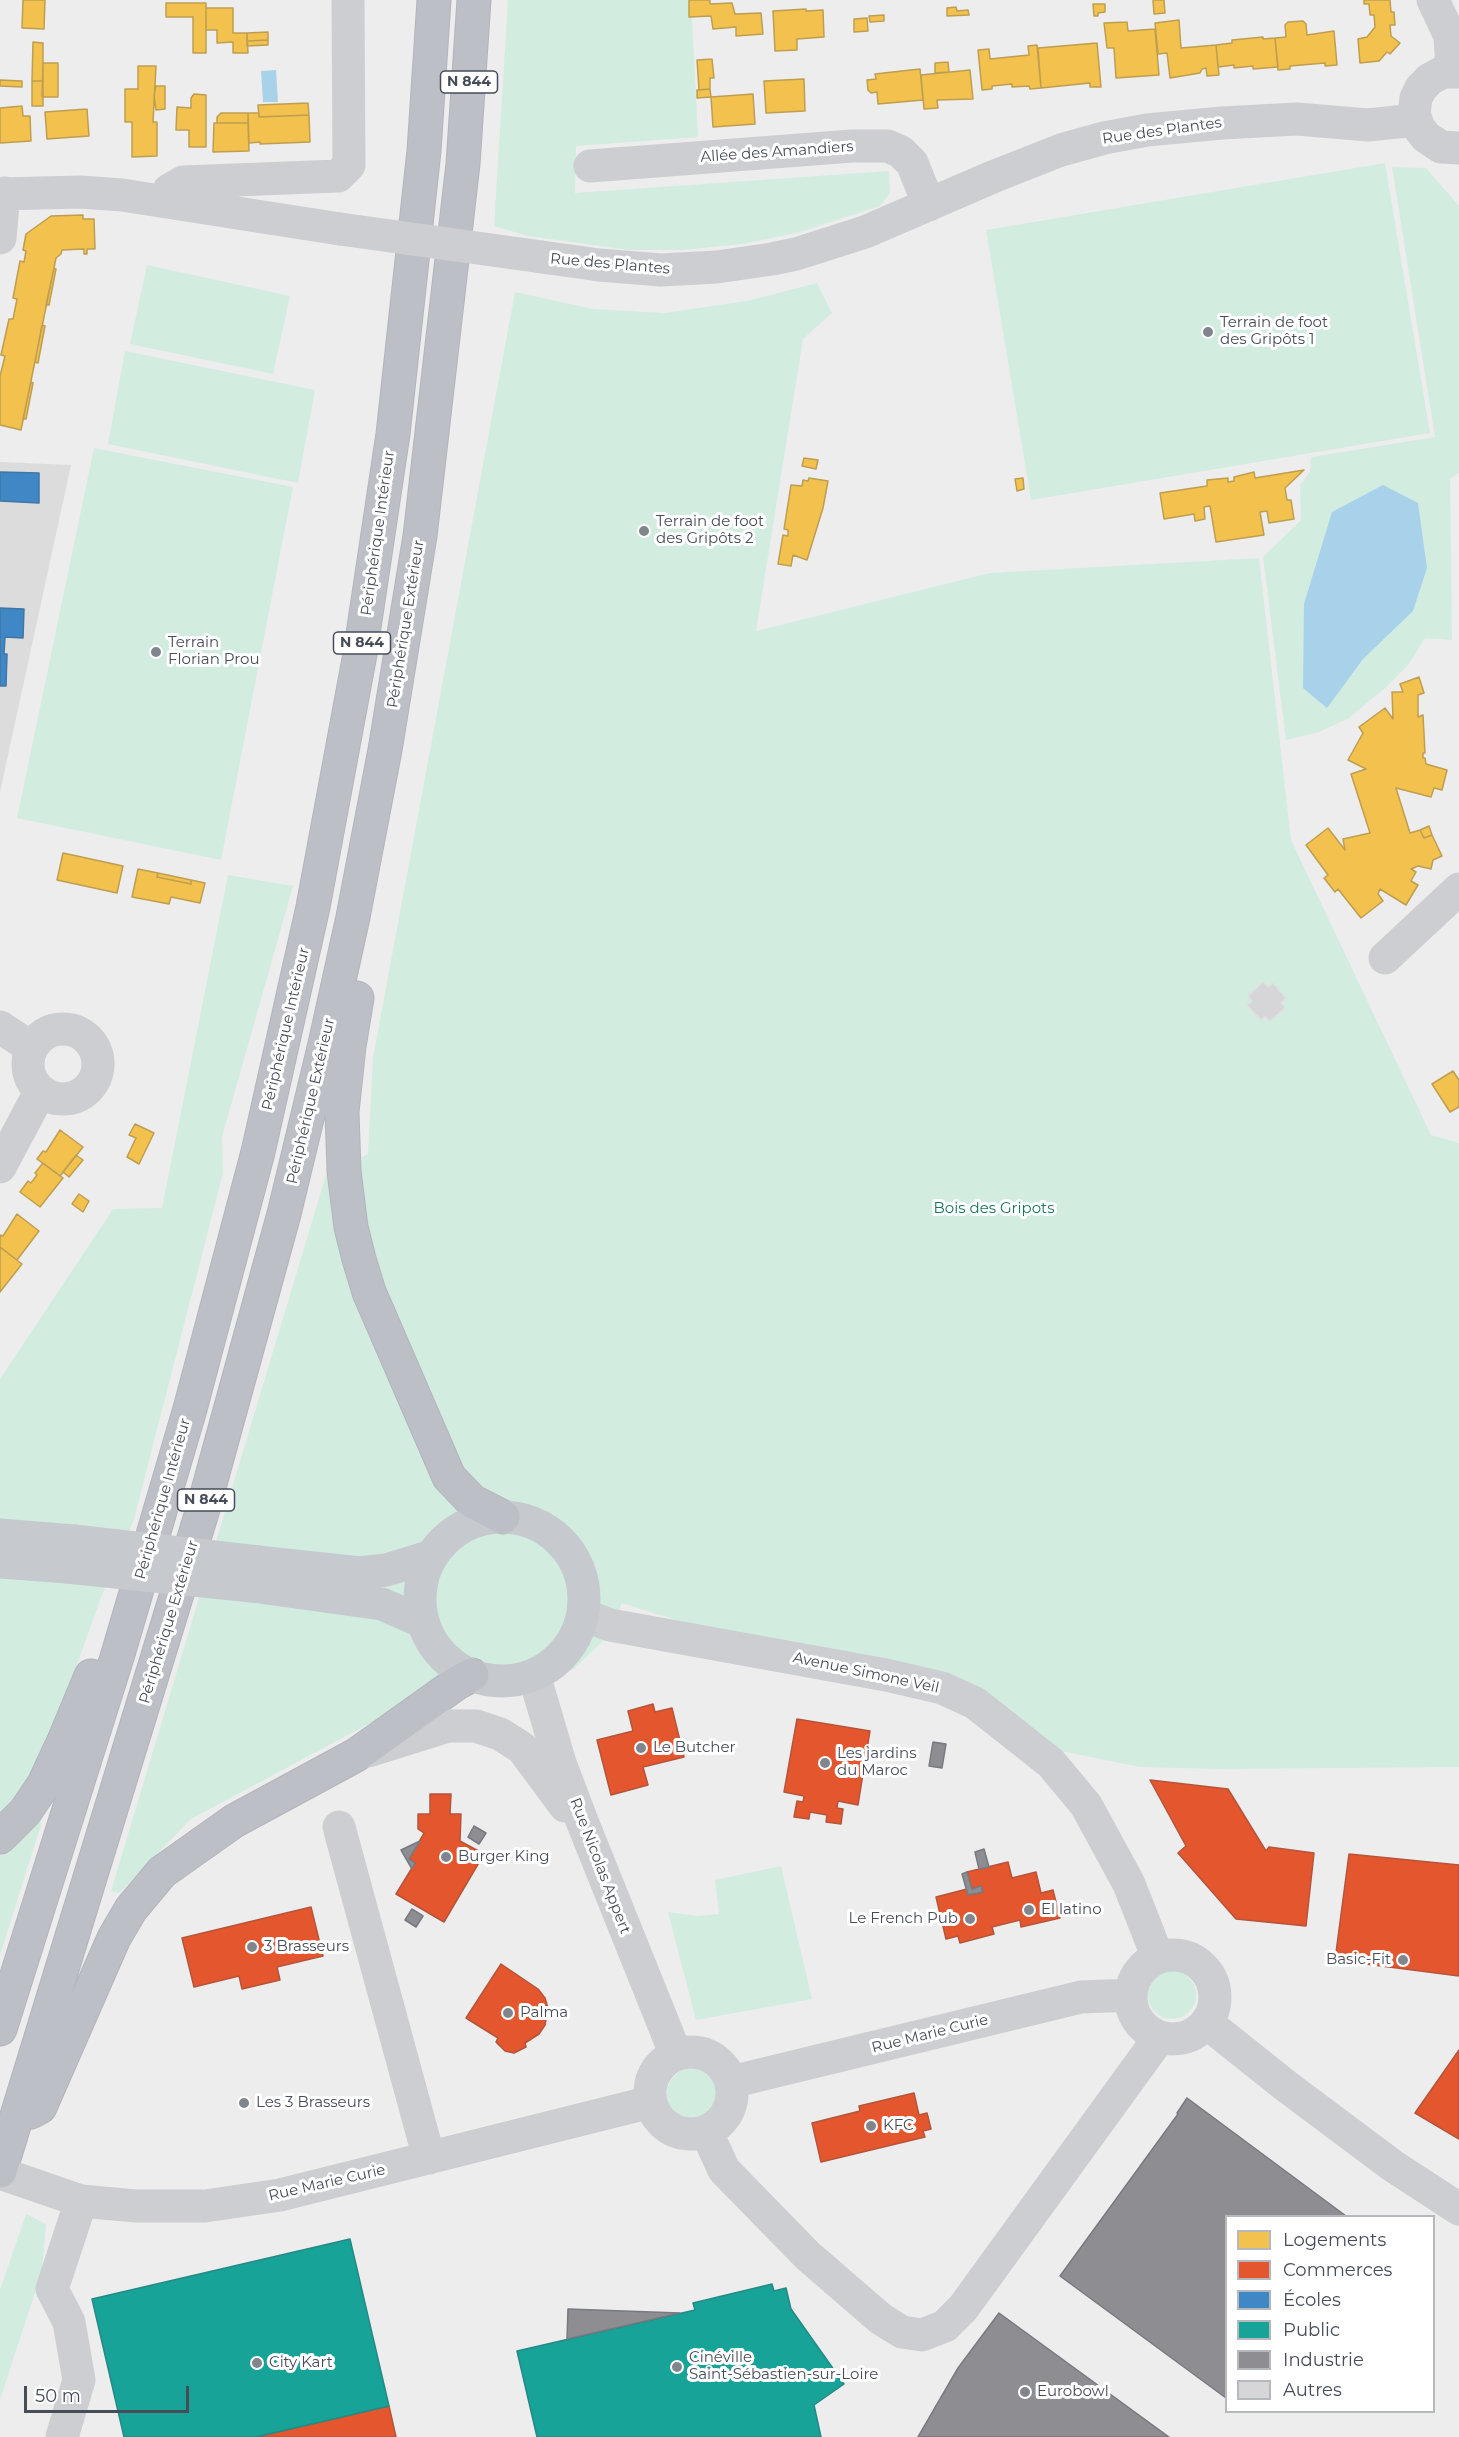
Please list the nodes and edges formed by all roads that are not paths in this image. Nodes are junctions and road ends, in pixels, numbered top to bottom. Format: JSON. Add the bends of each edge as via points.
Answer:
{"nodes":[{"id":1,"x":348,"y":0,"type":"edge"},
{"id":2,"x":434,"y":0,"type":"edge"},
{"id":3,"x":474,"y":0,"type":"edge"},
{"id":4,"x":1433,"y":0,"type":"edge"},
{"id":5,"x":1455,"y":71,"type":"edge"},
{"id":6,"x":1416,"y":120,"type":"junction"},
{"id":7,"x":1459,"y":148,"type":"edge"},
{"id":8,"x":590,"y":166,"type":"dead end"},
{"id":9,"x":2,"y":194,"type":"edge"},
{"id":10,"x":168,"y":202,"type":"junction"},
{"id":11,"x":929,"y":205,"type":"junction"},
{"id":12,"x":0,"y":238,"type":"edge"},
{"id":13,"x":362,"y":872,"type":"junction"},
{"id":14,"x":1459,"y":889,"type":"edge"},
{"id":15,"x":1385,"y":958,"type":"dead end"},
{"id":16,"x":0,"y":1027,"type":"edge"},
{"id":17,"x":32,"y":1048,"type":"junction"},
{"id":18,"x":40,"y":1092,"type":"junction"},
{"id":19,"x":0,"y":1167,"type":"edge"},
{"id":20,"x":503,"y":1517,"type":"junction"},
{"id":21,"x":0,"y":1535,"type":"edge"},
{"id":22,"x":71,"y":1554,"type":"junction"},
{"id":23,"x":432,"y":1556,"type":"junction"},
{"id":24,"x":0,"y":1562,"type":"edge"},
{"id":25,"x":255,"y":1574,"type":"junction"},
{"id":26,"x":583,"y":1615,"type":"junction"},
{"id":27,"x":423,"y":1622,"type":"junction"},
{"id":28,"x":117,"y":1654,"type":"junction"},
{"id":29,"x":534,"y":1675,"type":"junction"},
{"id":30,"x":472,"y":1676,"type":"junction"},
{"id":31,"x":356,"y":1755,"type":"junction"},
{"id":32,"x":582,"y":1821,"type":"junction"},
{"id":33,"x":339,"y":1827,"type":"dead end"},
{"id":34,"x":0,"y":1837,"type":"edge"},
{"id":35,"x":1158,"y":1958,"type":"junction"},
{"id":36,"x":1131,"y":1995,"type":"junction"},
{"id":37,"x":1207,"y":2023,"type":"junction"},
{"id":38,"x":0,"y":2029,"type":"edge"},
{"id":39,"x":1159,"y":2038,"type":"junction"},
{"id":40,"x":675,"y":2055,"type":"junction"},
{"id":41,"x":731,"y":2082,"type":"junction"},
{"id":42,"x":651,"y":2102,"type":"junction"},
{"id":43,"x":16,"y":2120,"type":"junction"},
{"id":44,"x":706,"y":2131,"type":"junction"},
{"id":45,"x":429,"y":2158,"type":"junction"},
{"id":46,"x":0,"y":2172,"type":"edge"},
{"id":47,"x":81,"y":2201,"type":"junction"},
{"id":48,"x":1459,"y":2209,"type":"edge"},
{"id":49,"x":62,"y":2437,"type":"edge"}],
"edges":[{"from":1,"to":10,"type":"street","via":[[349,165],[338,176],[183,182],[169,190]]},
{"from":2,"to":28,"type":"highway","name":"Périphérique Intérieur","number":"N 844","via":[[424,151],[394,423],[380,532],[337,782],[255,1163],[193,1398]]},
{"from":3,"to":13,"type":"highway","name":"Périphérique Extérieur","number":"N 844","via":[[463,164],[426,490]]},
{"from":4,"to":5,"type":"street","via":[[1450,36]]},
{"from":5,"to":6,"type":"street","via":[[1436,75],[1421,88],[1415,104]]},
{"from":6,"to":7,"type":"street","via":[[1426,137],[1436,144]]},
{"from":6,"to":11,"type":"street","name":"Rue des Plantes","via":[[1368,124],[1297,119],[1233,122],[1125,134],[1061,150]]},
{"from":8,"to":11,"type":"street","name":"Allée des Amandiers","via":[[888,146],[912,162]]},
{"from":9,"to":10,"type":"street","name":"Rue des Plantes","via":[[80,192]]},
{"from":9,"to":12,"type":"street"},
{"from":10,"to":11,"type":"street","name":"Rue des Plantes","bridge":true,"via":[[542,257],[661,270],[772,259],[866,232]]},
{"from":13,"to":20,"type":"highway","via":[[374,905],[349,1046],[342,1112],[351,1227],[369,1292],[449,1477],[472,1501]]},
{"from":13,"to":43,"type":"highway","name":"Périphérique Extérieur","number":"N 844","via":[[306,1124],[240,1381]]},
{"from":14,"to":15,"type":"street"},
{"from":16,"to":17,"type":"street"},
{"from":17,"to":18,"type":"street","via":[[27,1061],[30,1079]]},
{"from":17,"to":18,"type":"street","via":[[41,1036],[57,1029],[72,1030],[93,1045],[99,1066],[93,1083],[78,1097],[56,1099]]},
{"from":18,"to":19,"type":"street"},
{"from":20,"to":23,"type":"main road","via":[[470,1524],[443,1542]]},
{"from":20,"to":26,"type":"main road","via":[[534,1523],[560,1541],[583,1583]]},
{"from":21,"to":22,"type":"main road"},
{"from":22,"to":24,"type":"main road"},
{"from":22,"to":25,"type":"main road","bridge":true},
{"from":23,"to":25,"type":"main road","via":[[398,1568],[360,1573]]},
{"from":23,"to":27,"type":"main road","via":[[421,1588]]},
{"from":25,"to":27,"type":"main road","via":[[382,1604]]},
{"from":26,"to":29,"type":"main road","via":[[565,1651]]},
{"from":26,"to":35,"type":"street","name":"Avenue Simone Veil","via":[[609,1625],[886,1675],[942,1688],[975,1703],[1052,1763],[1086,1805],[1129,1884]]},
{"from":27,"to":30,"type":"main road","via":[[442,1654]]},
{"from":28,"to":34,"type":"highway","via":[[91,1676],[44,1784],[25,1812]]},
{"from":28,"to":38,"type":"highway","name":"Périphérique Intérieur","number":"N 844"},
{"from":29,"to":30,"type":"main road","via":[[513,1680]]},
{"from":29,"to":32,"type":"street","name":"Rue Nicolas Appert"},
{"from":30,"to":31,"type":"highway"},
{"from":31,"to":32,"type":"street","via":[[448,1726],[476,1725],[522,1748],[562,1803]]},
{"from":31,"to":43,"type":"highway","via":[[234,1821],[162,1872],[131,1909],[114,1938],[40,2107]]},
{"from":32,"to":40,"type":"street","name":"Rue Nicolas Appert"},
{"from":33,"to":45,"type":"street"},
{"from":35,"to":36,"type":"street","via":[[1142,1969]]},
{"from":35,"to":37,"type":"street","via":[[1181,1956],[1205,1970],[1216,1996]]},
{"from":36,"to":39,"type":"street","via":[[1138,2021]]},
{"from":36,"to":41,"type":"street","name":"Rue Marie Curie","via":[[1081,1997]]},
{"from":37,"to":39,"type":"street","via":[[1186,2038]]},
{"from":37,"to":48,"type":"street","via":[[1393,2166]]},
{"from":39,"to":44,"type":"street","via":[[963,2308],[945,2326],[922,2335],[902,2332],[881,2319],[808,2256],[724,2170]]},
{"from":40,"to":41,"type":"street","via":[[706,2055],[721,2065]]},
{"from":40,"to":42,"type":"street","via":[[654,2075]]},
{"from":41,"to":44,"type":"street","via":[[728,2111]]},
{"from":42,"to":44,"type":"street","via":[[658,2118],[674,2130]]},
{"from":42,"to":45,"type":"street","name":"Rue Marie Curie"},
{"from":43,"to":46,"type":"highway","name":"Périphérique Extérieur","number":"N 844"},
{"from":45,"to":47,"type":"street","name":"Rue Marie Curie","via":[[280,2195],[205,2206]]},
{"from":46,"to":47,"type":"street","name":"Rue Marie Curie"},
{"from":47,"to":49,"type":"street","via":[[52,2289],[69,2322],[79,2380]]}]}
